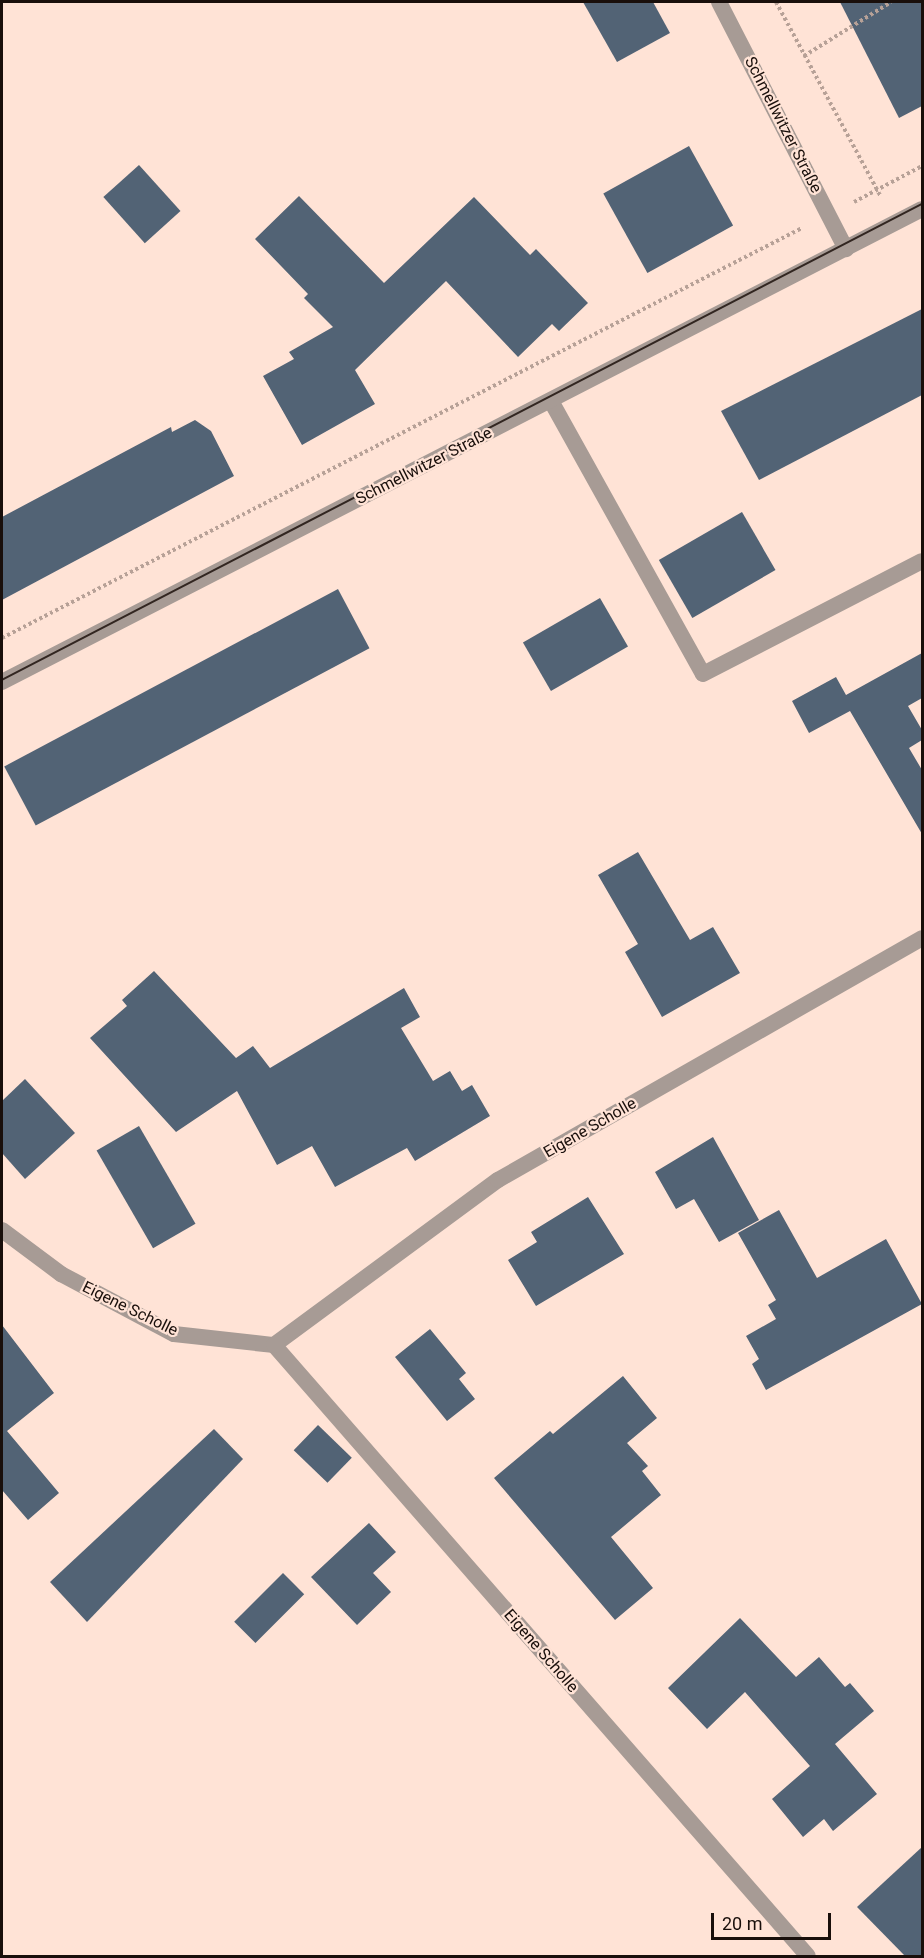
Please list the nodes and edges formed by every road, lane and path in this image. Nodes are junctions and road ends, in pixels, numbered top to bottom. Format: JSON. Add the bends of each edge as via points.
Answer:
{"nodes":[{"id":1,"x":718,"y":2,"type":"edge"},
{"id":2,"x":776,"y":2,"type":"edge"},
{"id":3,"x":891,"y":2,"type":"edge"},
{"id":4,"x":804,"y":56,"type":"junction"},
{"id":5,"x":922,"y":166,"type":"edge"},
{"id":6,"x":877,"y":190,"type":"junction"},
{"id":7,"x":922,"y":209,"type":"edge"},
{"id":8,"x":829,"y":214,"type":"junction"},
{"id":9,"x":895,"y":223,"type":"junction"},
{"id":10,"x":846,"y":249,"type":"junction"},
{"id":11,"x":551,"y":401,"type":"junction"},
{"id":12,"x":922,"y":561,"type":"edge"},
{"id":13,"x":2,"y":638,"type":"edge"},
{"id":14,"x":2,"y":682,"type":"edge"},
{"id":15,"x":922,"y":938,"type":"edge"},
{"id":16,"x":2,"y":1230,"type":"edge"},
{"id":17,"x":274,"y":1345,"type":"junction"},
{"id":18,"x":808,"y":1956,"type":"edge"}],
"edges":[{"from":1,"to":8,"type":"street","name":"Schmellwitzer Straße"},
{"from":2,"to":4,"type":"path"},
{"from":3,"to":4,"type":"path"},
{"from":4,"to":6,"type":"path"},
{"from":5,"to":6,"type":"path"},
{"from":6,"to":8,"type":"path"},
{"from":6,"to":9,"type":"path"},
{"from":7,"to":9,"type":"street","name":"Schmellwitzer Straße"},
{"from":8,"to":10,"type":"street","name":"Schmellwitzer Straße"},
{"from":8,"to":13,"type":"path"},
{"from":9,"to":10,"type":"street","name":"Schmellwitzer Straße"},
{"from":10,"to":11,"type":"street","name":"Schmellwitzer Straße"},
{"from":11,"to":12,"type":"street","via":[[703,674]]},
{"from":11,"to":14,"type":"street","name":"Schmellwitzer Straße"},
{"from":15,"to":17,"type":"street","name":"Eigene Scholle","via":[[498,1180]]},
{"from":16,"to":17,"type":"street","name":"Eigene Scholle","via":[[61,1274],[174,1334]]},
{"from":17,"to":18,"type":"street","name":"Eigene Scholle"}]}
